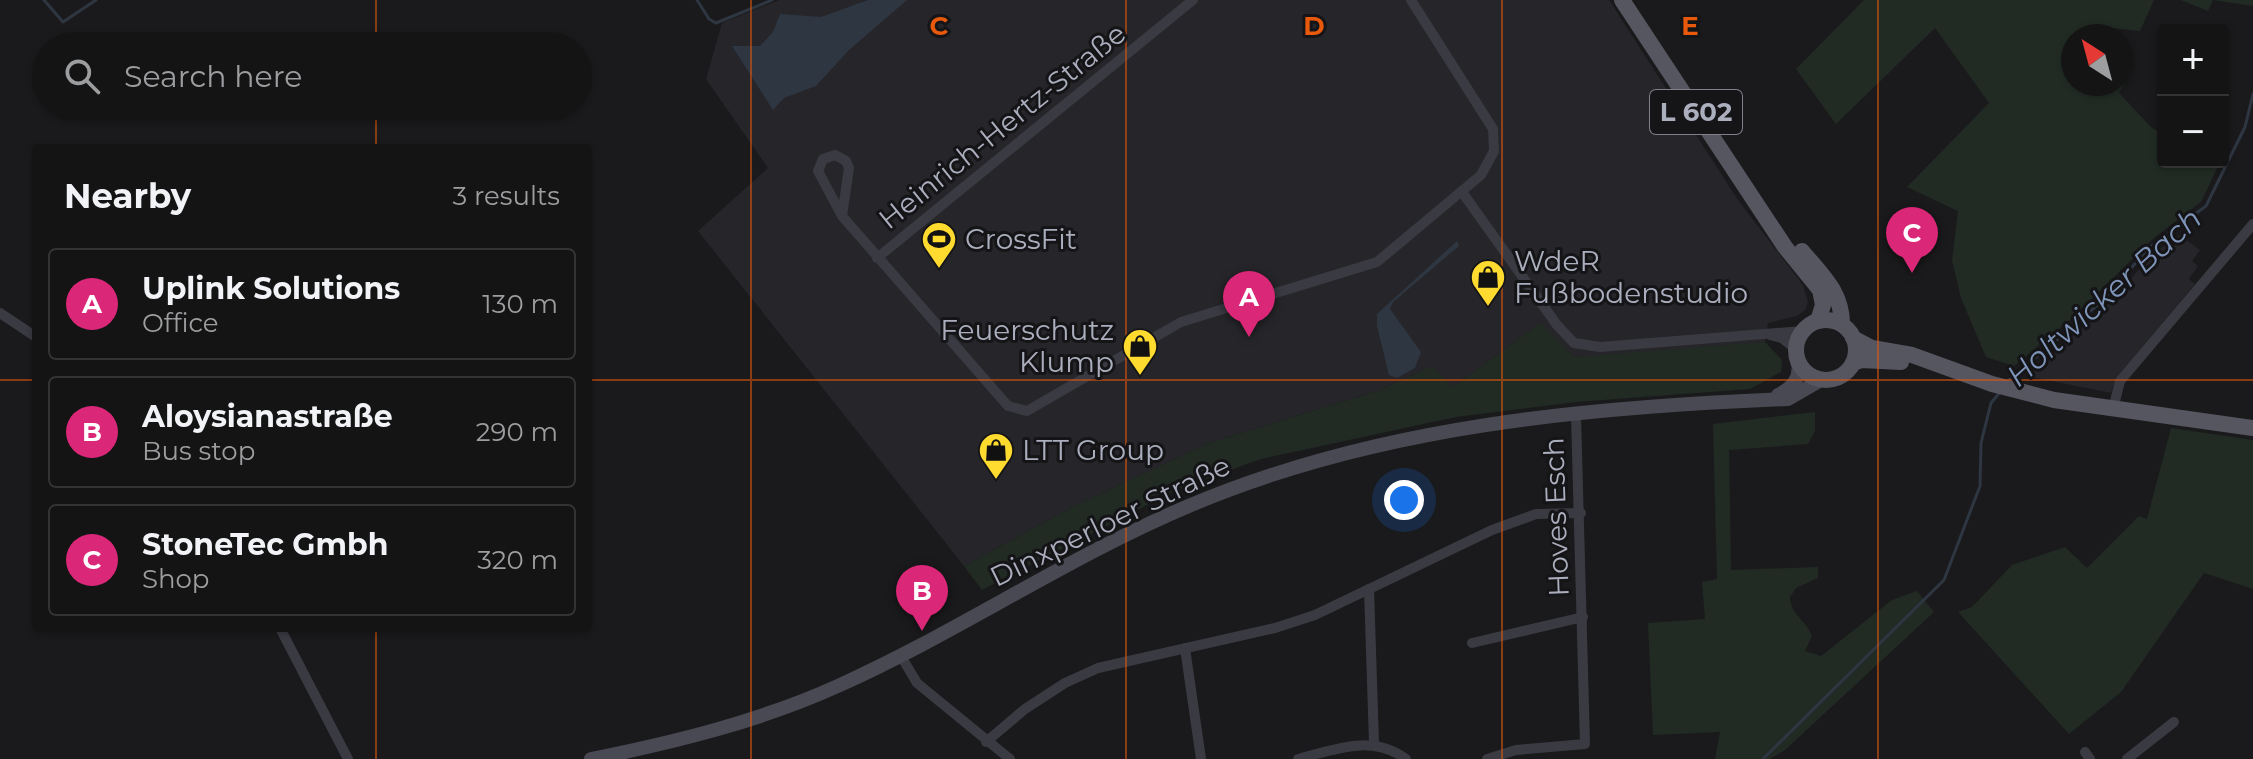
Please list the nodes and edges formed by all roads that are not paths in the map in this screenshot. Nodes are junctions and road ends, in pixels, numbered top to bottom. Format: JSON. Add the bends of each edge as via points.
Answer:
{"nodes":[{"id":1,"x":1193,"y":0,"type":"edge"},
{"id":2,"x":1411,"y":0,"type":"edge"},
{"id":3,"x":1622,"y":0,"type":"edge"},
{"id":4,"x":1462,"y":192,"type":"junction"},
{"id":5,"x":842,"y":216,"type":"junction"},
{"id":6,"x":1772,"y":224,"type":"junction"},
{"id":7,"x":2253,"y":224,"type":"edge"},
{"id":8,"x":877,"y":258,"type":"junction"},
{"id":9,"x":0,"y":313,"type":"edge"},
{"id":10,"x":1818,"y":321,"type":"junction"},
{"id":11,"x":1842,"y":324,"type":"junction"},
{"id":12,"x":1803,"y":331,"type":"junction"},
{"id":13,"x":1764,"y":333,"type":"junction"},
{"id":14,"x":32,"y":334,"type":"edge"},
{"id":15,"x":1853,"y":338,"type":"junction"},
{"id":16,"x":1797,"y":356,"type":"junction"},
{"id":17,"x":1853,"y":363,"type":"junction"},
{"id":18,"x":1935,"y":364,"type":"junction"},
{"id":19,"x":1821,"y":380,"type":"junction"},
{"id":20,"x":1770,"y":399,"type":"junction"},
{"id":21,"x":2113,"y":409,"type":"junction"},
{"id":22,"x":1576,"y":416,"type":"junction"},
{"id":23,"x":2253,"y":428,"type":"edge"},
{"id":24,"x":1581,"y":513,"type":"junction"},
{"id":25,"x":1369,"y":589,"type":"junction"},
{"id":26,"x":1583,"y":617,"type":"junction"},
{"id":27,"x":282,"y":632,"type":"edge"},
{"id":28,"x":1472,"y":643,"type":"dead end"},
{"id":29,"x":1185,"y":648,"type":"junction"},
{"id":30,"x":901,"y":656,"type":"junction"},
{"id":31,"x":2174,"y":722,"type":"dead end"},
{"id":32,"x":986,"y":742,"type":"junction"},
{"id":33,"x":1374,"y":743,"type":"junction"},
{"id":34,"x":348,"y":759,"type":"edge"},
{"id":35,"x":591,"y":759,"type":"edge"},
{"id":36,"x":1010,"y":759,"type":"edge"},
{"id":37,"x":1201,"y":759,"type":"edge"},
{"id":38,"x":1298,"y":759,"type":"edge"},
{"id":39,"x":1406,"y":759,"type":"edge"},
{"id":40,"x":1487,"y":759,"type":"edge"},
{"id":41,"x":2127,"y":759,"type":"edge"}],
"edges":[{"from":1,"to":8,"type":"street","name":"Heinrich-Hertz-Straße"},
{"from":2,"to":4,"type":"street","via":[[1493,129],[1491,162]]},
{"from":3,"to":6,"type":"main road","number":"L 602"},
{"from":4,"to":8,"type":"street","name":"Heinrich-Hertz-Straße","via":[[1377,262],[1181,322],[1033,409],[1015,410]]},
{"from":4,"to":13,"type":"street","via":[[1574,343],[1600,347]]},
{"from":5,"to":5,"type":"street","name":"Heinrich-Hertz-Straße","via":[[849,168],[835,155],[823,159],[818,171]]},
{"from":5,"to":8,"type":"street","name":"Heinrich-Hertz-Straße"},
{"from":6,"to":10,"type":"main road","number":"L 602","via":[[1820,290]]},
{"from":6,"to":11,"type":"main road","number":"L 602","via":[[1834,288]]},
{"from":7,"to":21,"type":"street","via":[[2120,381]]},
{"from":9,"to":14,"type":"street"},
{"from":10,"to":11,"type":"main road"},
{"from":10,"to":12,"type":"main road"},
{"from":11,"to":15,"type":"main road","number":"L 602"},
{"from":12,"to":13,"type":"street"},
{"from":12,"to":16,"type":"main road"},
{"from":13,"to":16,"type":"street","via":[[1782,338]]},
{"from":15,"to":17,"type":"main road"},
{"from":15,"to":18,"type":"main road"},
{"from":16,"to":19,"type":"main road","via":[[1804,371]]},
{"from":16,"to":20,"type":"main road","via":[[1800,372],[1795,383]]},
{"from":17,"to":18,"type":"main road"},
{"from":17,"to":19,"type":"main road","via":[[1836,379]]},
{"from":18,"to":21,"type":"main road","via":[[2013,391]]},
{"from":19,"to":20,"type":"main road","name":"Dinxperloer Straße","via":[[1788,399]]},
{"from":20,"to":22,"type":"main road","name":"Dinxperloer Straße"},
{"from":21,"to":23,"type":"main road"},
{"from":22,"to":24,"type":"street","name":"Hoves Esch"},
{"from":22,"to":30,"type":"main road","name":"Dinxperloer Straße","via":[[1392,441],[1263,477],[1105,546]]},
{"from":24,"to":25,"type":"street","via":[[1536,514]]},
{"from":24,"to":26,"type":"street","name":"Hoves Esch"},
{"from":25,"to":29,"type":"street","via":[[1275,628]]},
{"from":25,"to":33,"type":"street"},
{"from":26,"to":28,"type":"street","name":"Hoves Esch"},
{"from":26,"to":40,"type":"street","name":"Hoves Esch","via":[[1585,744],[1516,750]]},
{"from":27,"to":34,"type":"street"},
{"from":29,"to":32,"type":"street","via":[[1117,662],[1065,683]]},
{"from":29,"to":37,"type":"street"},
{"from":30,"to":32,"type":"street","via":[[917,683]]},
{"from":30,"to":35,"type":"main road","name":"Dinxperloer Straße","via":[[739,723]]},
{"from":31,"to":41,"type":"street"},
{"from":32,"to":36,"type":"street"},
{"from":33,"to":38,"type":"street"},
{"from":33,"to":39,"type":"street"}]}
